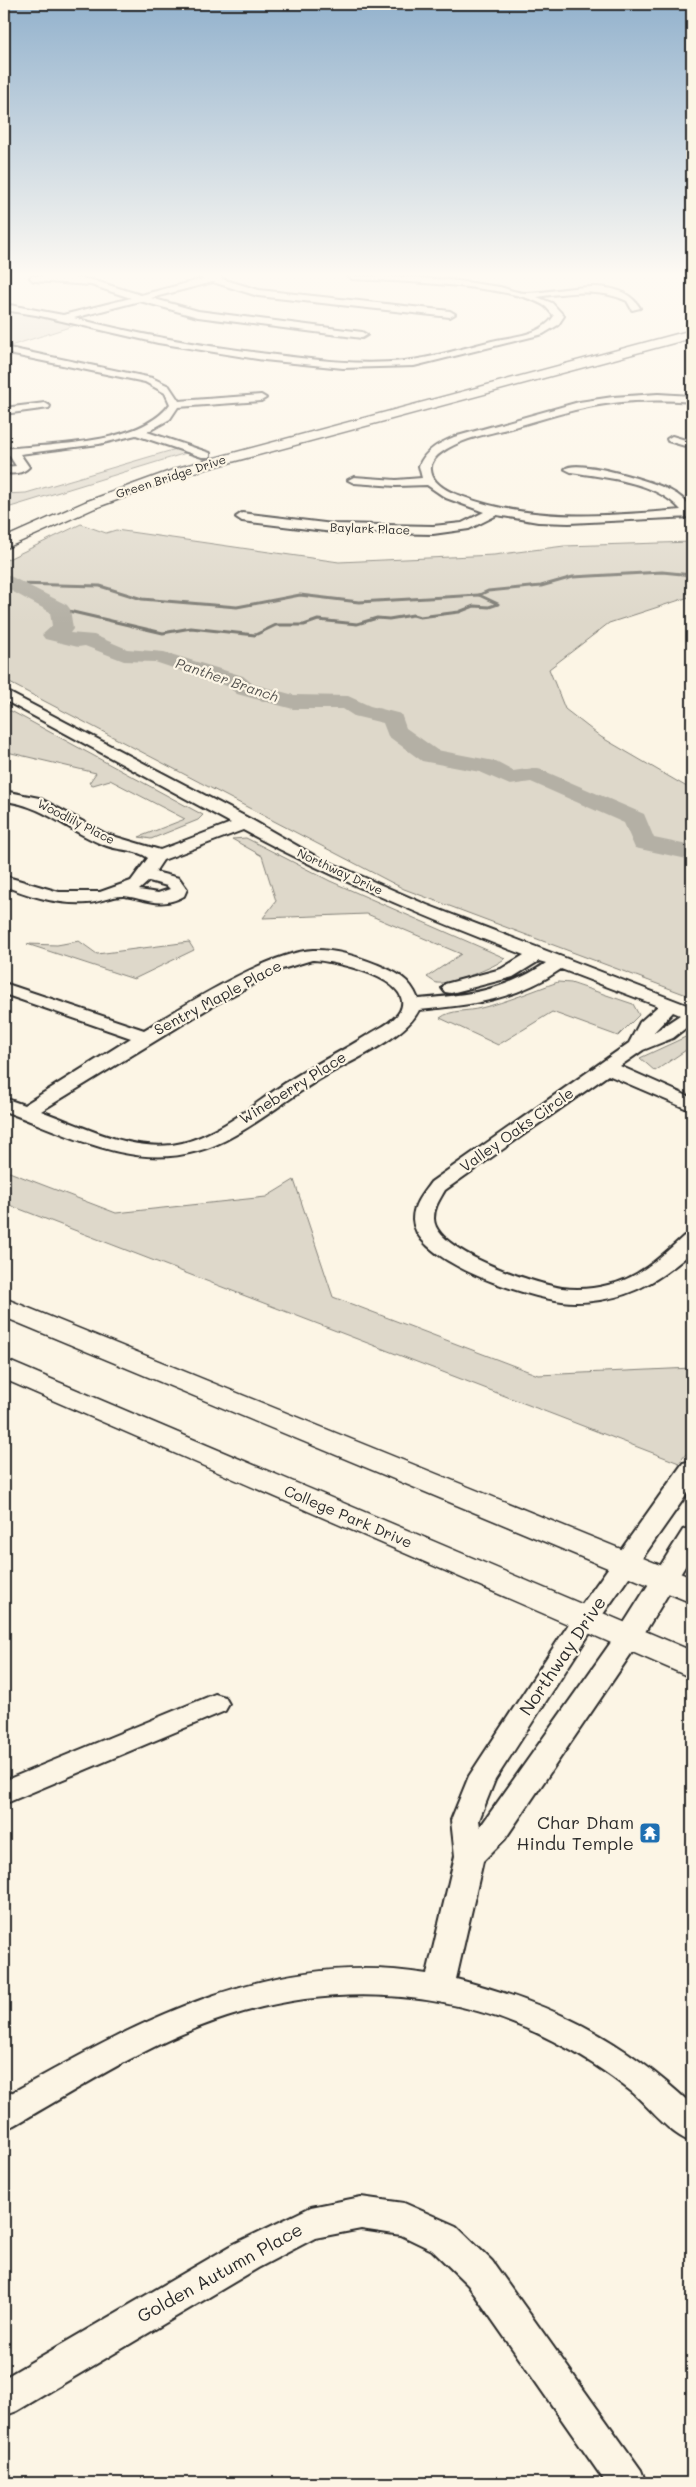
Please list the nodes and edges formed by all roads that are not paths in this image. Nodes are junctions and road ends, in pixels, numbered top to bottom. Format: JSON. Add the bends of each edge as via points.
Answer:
{"nodes":[{"id":1,"x":168,"y":392,"type":"edge"},
{"id":2,"x":441,"y":392,"type":"edge"},
{"id":3,"x":475,"y":392,"type":"edge"},
{"id":4,"x":641,"y":392,"type":"edge"},
{"id":5,"x":662,"y":392,"type":"edge"},
{"id":6,"x":261,"y":398,"type":"dead end"},
{"id":7,"x":643,"y":398,"type":"junction"},
{"id":8,"x":663,"y":398,"type":"junction"},
{"id":9,"x":692,"y":399,"type":"edge"},
{"id":10,"x":175,"y":404,"type":"junction"},
{"id":11,"x":44,"y":406,"type":"dead end"},
{"id":12,"x":4,"y":411,"type":"edge"},
{"id":13,"x":137,"y":432,"type":"junction"},
{"id":14,"x":672,"y":439,"type":"dead end"},
{"id":15,"x":692,"y":445,"type":"edge"},
{"id":16,"x":8,"y":452,"type":"edge"},
{"id":17,"x":206,"y":454,"type":"junction"},
{"id":18,"x":571,"y":469,"type":"dead end"},
{"id":19,"x":4,"y":470,"type":"edge"},
{"id":20,"x":354,"y":480,"type":"dead end"},
{"id":21,"x":429,"y":481,"type":"junction"},
{"id":22,"x":119,"y":493,"type":"junction"},
{"id":23,"x":496,"y":511,"type":"junction"},
{"id":24,"x":691,"y":513,"type":"edge"},
{"id":25,"x":242,"y":517,"type":"dead end"},
{"id":26,"x":4,"y":530,"type":"edge"},
{"id":27,"x":4,"y":544,"type":"edge"},
{"id":28,"x":4,"y":694,"type":"edge"},
{"id":29,"x":4,"y":796,"type":"edge"},
{"id":30,"x":230,"y":815,"type":"junction"},
{"id":31,"x":246,"y":823,"type":"junction"},
{"id":32,"x":152,"y":854,"type":"junction"},
{"id":33,"x":146,"y":875,"type":"junction"},
{"id":34,"x":4,"y":881,"type":"edge"},
{"id":35,"x":124,"y":891,"type":"junction"},
{"id":36,"x":536,"y":955,"type":"junction"},
{"id":37,"x":558,"y":963,"type":"junction"},
{"id":38,"x":4,"y":988,"type":"edge"},
{"id":39,"x":410,"y":998,"type":"junction"},
{"id":40,"x":670,"y":1005,"type":"junction"},
{"id":41,"x":692,"y":1014,"type":"edge"},
{"id":42,"x":146,"y":1037,"type":"junction"},
{"id":43,"x":636,"y":1046,"type":"junction"},
{"id":44,"x":606,"y":1067,"type":"junction"},
{"id":45,"x":4,"y":1104,"type":"edge"},
{"id":46,"x":692,"y":1105,"type":"edge"},
{"id":47,"x":26,"y":1112,"type":"junction"},
{"id":48,"x":692,"y":1241,"type":"edge"},
{"id":49,"x":4,"y":1308,"type":"edge"},
{"id":50,"x":4,"y":1368,"type":"edge"},
{"id":51,"x":692,"y":1470,"type":"edge"},
{"id":52,"x":692,"y":1536,"type":"edge"},
{"id":53,"x":626,"y":1564,"type":"junction"},
{"id":54,"x":678,"y":1585,"type":"edge"},
{"id":55,"x":585,"y":1620,"type":"junction"},
{"id":56,"x":628,"y":1638,"type":"junction"},
{"id":57,"x":692,"y":1665,"type":"edge"},
{"id":58,"x":215,"y":1704,"type":"dead end"},
{"id":59,"x":4,"y":1793,"type":"edge"},
{"id":60,"x":470,"y":1856,"type":"junction"},
{"id":61,"x":438,"y":1990,"type":"junction"},
{"id":62,"x":4,"y":2114,"type":"edge"},
{"id":63,"x":692,"y":2127,"type":"edge"},
{"id":64,"x":4,"y":2398,"type":"edge"},
{"id":65,"x":628,"y":2483,"type":"edge"}],
"edges":[{"from":1,"to":10,"type":"street"},
{"from":2,"to":17,"type":"main road","name":"Green Bridge Drive"},
{"from":3,"to":22,"type":"main road","name":"Green Bridge Drive","via":[[221,460]]},
{"from":4,"to":7,"type":"street"},
{"from":5,"to":8,"type":"street"},
{"from":6,"to":10,"type":"street"},
{"from":7,"to":8,"type":"street"},
{"from":7,"to":21,"type":"street","via":[[580,405],[450,443],[426,461],[424,469]]},
{"from":8,"to":9,"type":"street"},
{"from":10,"to":13,"type":"street","via":[[166,418]]},
{"from":11,"to":12,"type":"street"},
{"from":13,"to":16,"type":"street","via":[[100,441]]},
{"from":13,"to":17,"type":"street"},
{"from":14,"to":15,"type":"street"},
{"from":16,"to":19,"type":"street","via":[[23,468]]},
{"from":17,"to":22,"type":"main road","via":[[212,456],[211,459],[162,474]]},
{"from":17,"to":26,"type":"main road","name":"Green Bridge Drive","via":[[101,488]]},
{"from":18,"to":24,"type":"street","via":[[636,482],[676,498]]},
{"from":20,"to":21,"type":"street"},
{"from":21,"to":23,"type":"street","via":[[457,499]]},
{"from":22,"to":27,"type":"main road","name":"Green Bridge Drive"},
{"from":23,"to":24,"type":"street","via":[[570,520]]},
{"from":23,"to":25,"type":"street","name":"Baylark Place","via":[[465,526],[433,530],[326,528]]},
{"from":28,"to":30,"type":"street","name":"Northway Drive"},
{"from":29,"to":32,"type":"street","name":"Woodlily Place","via":[[35,801],[102,838]]},
{"from":30,"to":31,"type":"street","name":"Northway Drive"},
{"from":30,"to":32,"type":"street"},
{"from":31,"to":32,"type":"street"},
{"from":31,"to":36,"type":"street","name":"Northway Drive","via":[[309,859]]},
{"from":32,"to":33,"type":"street"},
{"from":33,"to":35,"type":"street"},
{"from":33,"to":35,"type":"street","via":[[173,882],[178,892],[166,898],[153,899]]},
{"from":34,"to":35,"type":"street","via":[[48,896],[77,900]]},
{"from":36,"to":37,"type":"street","name":"Northway Drive"},
{"from":36,"to":39,"type":"street","via":[[507,973]]},
{"from":37,"to":39,"type":"street","via":[[531,981],[503,992],[461,1000]]},
{"from":37,"to":40,"type":"street","name":"Northway Drive"},
{"from":38,"to":42,"type":"street"},
{"from":39,"to":42,"type":"street","name":"Sentry Maple Place","via":[[393,978],[345,957],[304,956],[279,964]]},
{"from":39,"to":47,"type":"street","name":"Wineberry Place","via":[[409,1012],[395,1026],[325,1066],[217,1137],[194,1146],[163,1152],[120,1147]]},
{"from":40,"to":41,"type":"street","name":"Northway Drive"},
{"from":40,"to":43,"type":"street","name":"Valley Oaks Circle","via":[[647,1026]]},
{"from":41,"to":43,"type":"street","name":"Valley Oaks Circle","via":[[666,1034]]},
{"from":42,"to":47,"type":"street","name":"Sentry Maple Place"},
{"from":43,"to":44,"type":"street","name":"Valley Oaks Circle"},
{"from":44,"to":46,"type":"street"},
{"from":44,"to":48,"type":"street","name":"Valley Oaks Circle","via":[[438,1186],[425,1205],[426,1230],[445,1252],[462,1262],[541,1291],[565,1295],[591,1295],[633,1285],[651,1275]]},
{"from":45,"to":47,"type":"street","name":"Wineberry Place"},
{"from":49,"to":53,"type":"main road"},
{"from":50,"to":55,"type":"main road","name":"College Park Drive"},
{"from":51,"to":53,"type":"street","name":"Northway Drive"},
{"from":52,"to":54,"type":"street"},
{"from":53,"to":54,"type":"main road"},
{"from":53,"to":55,"type":"street","name":"Northway Drive"},
{"from":54,"to":56,"type":"street"},
{"from":55,"to":56,"type":"main road","name":"College Park Drive"},
{"from":55,"to":60,"type":"street","name":"Northway Drive","via":[[483,1776],[466,1820]]},
{"from":56,"to":57,"type":"main road","name":"College Park Drive"},
{"from":56,"to":60,"type":"street","via":[[495,1831]]},
{"from":58,"to":59,"type":"street"},
{"from":60,"to":61,"type":"street","name":"Northway Drive"},
{"from":61,"to":62,"type":"street","via":[[350,1981],[316,1984],[227,2004],[119,2050]]},
{"from":61,"to":63,"type":"street","via":[[472,1995],[579,2038],[658,2093]]},
{"from":64,"to":65,"type":"street","name":"Golden Autumn Place","via":[[246,2256],[311,2223],[361,2213],[404,2219],[444,2238],[480,2273]]}]}
